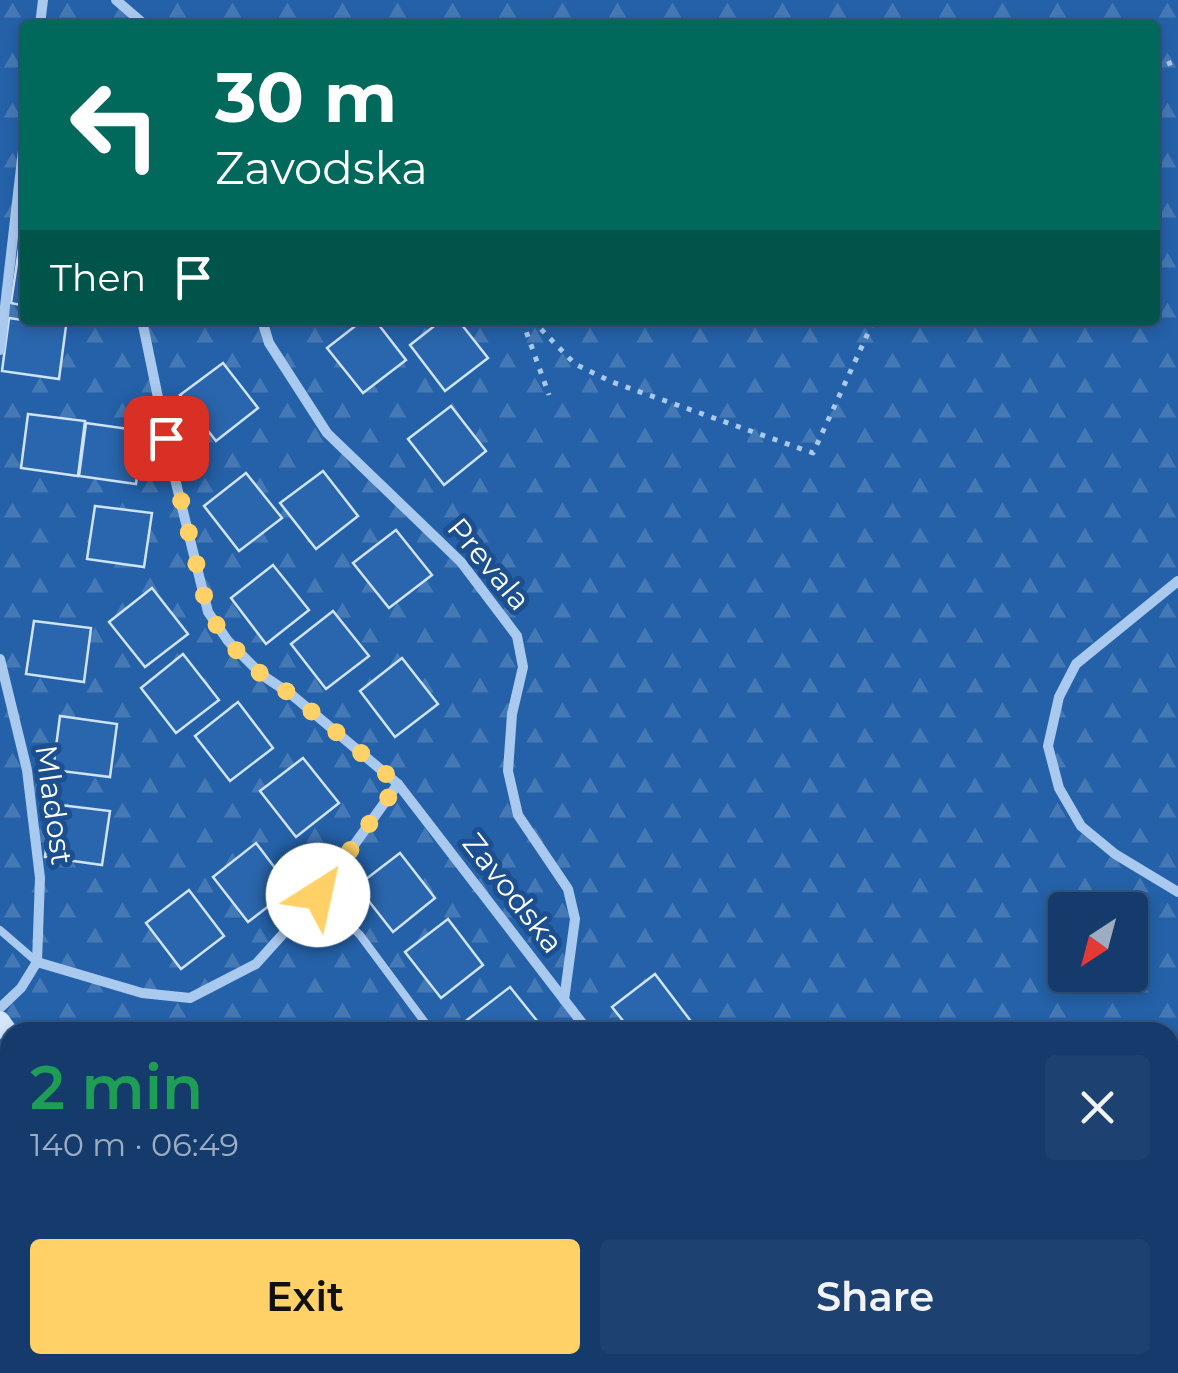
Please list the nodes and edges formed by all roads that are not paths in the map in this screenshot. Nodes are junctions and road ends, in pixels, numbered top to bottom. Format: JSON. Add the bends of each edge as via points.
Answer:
{"nodes":[{"id":1,"x":116,"y":0,"type":"edge"},
{"id":2,"x":139,"y":20,"type":"edge"},
{"id":3,"x":20,"y":176,"type":"edge"},
{"id":4,"x":264,"y":325,"type":"edge"},
{"id":5,"x":143,"y":326,"type":"dead end"},
{"id":6,"x":0,"y":350,"type":"edge"},
{"id":7,"x":1178,"y":581,"type":"edge"},
{"id":8,"x":0,"y":659,"type":"edge"},
{"id":9,"x":398,"y":784,"type":"junction"},
{"id":10,"x":1178,"y":892,"type":"edge"},
{"id":11,"x":318,"y":895,"type":"junction"},
{"id":12,"x":0,"y":930,"type":"edge"},
{"id":13,"x":37,"y":962,"type":"junction"},
{"id":14,"x":564,"y":1000,"type":"junction"},
{"id":15,"x":0,"y":1008,"type":"edge"},
{"id":16,"x":424,"y":1022,"type":"edge"},
{"id":17,"x":580,"y":1022,"type":"edge"}],
"edges":[{"from":1,"to":2,"type":"street"},
{"from":3,"to":6,"type":"street"},
{"from":4,"to":14,"type":"street","name":"Prevala","via":[[327,432],[461,562],[517,636],[522,667],[508,771],[518,815],[568,889],[574,919]]},
{"from":5,"to":9,"type":"street","name":"Zavodska","via":[[208,612],[262,675]]},
{"from":7,"to":10,"type":"street","via":[[1076,664],[1058,697],[1048,746],[1059,788],[1081,826]]},
{"from":8,"to":13,"type":"street","name":"Mladost","via":[[34,824]]},
{"from":9,"to":11,"type":"street"},
{"from":9,"to":14,"type":"street","name":"Zavodska"},
{"from":11,"to":13,"type":"street","via":[[256,964],[190,998],[142,993]]},
{"from":11,"to":16,"type":"lane","via":[[360,936]]},
{"from":12,"to":13,"type":"lane"},
{"from":13,"to":15,"type":"street"},
{"from":14,"to":17,"type":"street","name":"Zavodska"}]}
